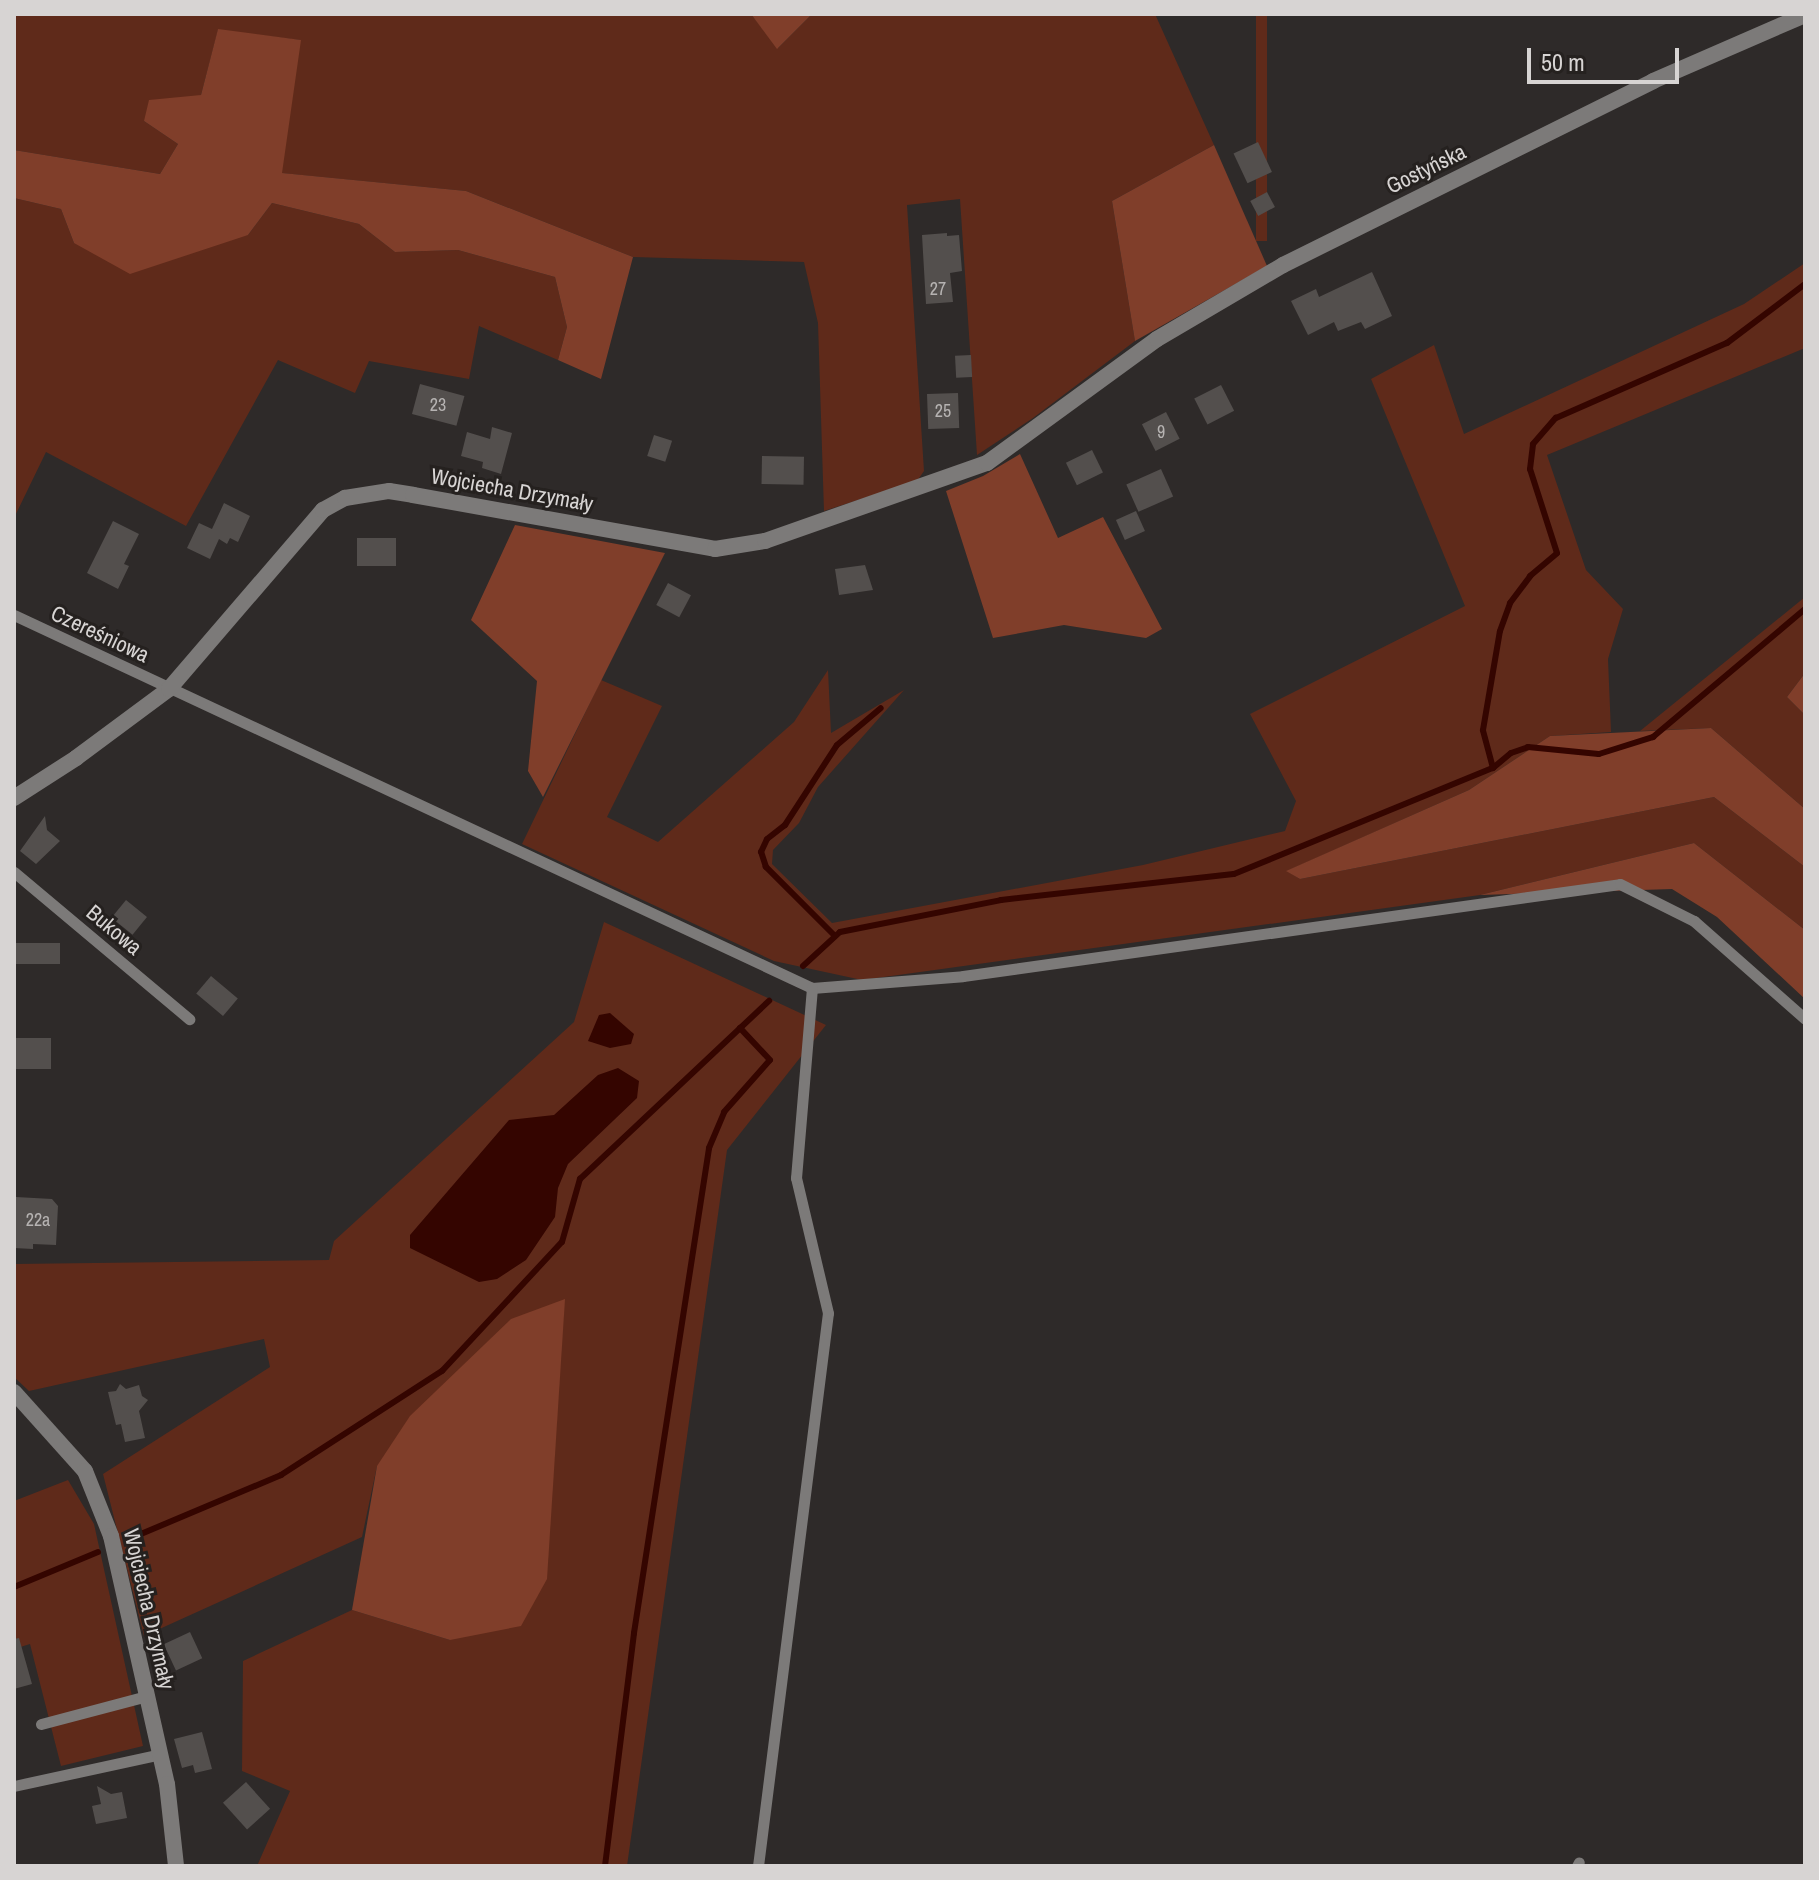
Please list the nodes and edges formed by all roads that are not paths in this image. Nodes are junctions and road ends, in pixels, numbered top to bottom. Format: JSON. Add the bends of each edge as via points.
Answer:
{"nodes":[{"id":1,"x":1805,"y":15,"type":"edge"},
{"id":2,"x":1083,"y":392,"type":"joint"},
{"id":3,"x":14,"y":615,"type":"edge"},
{"id":4,"x":169,"y":689,"type":"junction"},
{"id":5,"x":14,"y":798,"type":"edge"},
{"id":6,"x":14,"y":872,"type":"edge"},
{"id":7,"x":812,"y":988,"type":"junction"},
{"id":8,"x":189,"y":1019,"type":"dead end"},
{"id":9,"x":1805,"y":1019,"type":"edge"},
{"id":10,"x":14,"y":1392,"type":"edge"},
{"id":11,"x":147,"y":1696,"type":"junction"},
{"id":12,"x":41,"y":1724,"type":"dead end"},
{"id":13,"x":161,"y":1754,"type":"junction"},
{"id":14,"x":14,"y":1786,"type":"edge"},
{"id":15,"x":176,"y":1866,"type":"edge"},
{"id":16,"x":758,"y":1866,"type":"edge"}],
"edges":[{"from":1,"to":2,"type":"street","name":"Gostyńska","via":[[1653,81],[1283,265],[1157,339]]},
{"from":2,"to":4,"type":"street","name":"Wojciecha Drzymały","via":[[987,463],[743,548],[715,549],[389,491],[345,498],[323,510]]},
{"from":3,"to":4,"type":"lane","name":"Czereśniowa"},
{"from":4,"to":5,"type":"street","name":"Wojciecha Drzymały"},
{"from":4,"to":7,"type":"lane","name":"Czereśniowa"},
{"from":6,"to":8,"type":"lane","name":"Bukowa"},
{"from":7,"to":9,"type":"lane","via":[[963,976],[1620,884],[1694,921]]},
{"from":7,"to":16,"type":"lane","via":[[796,1178],[828,1313]]},
{"from":10,"to":11,"type":"street","name":"Wojciecha Drzymały","via":[[85,1471],[119,1567]]},
{"from":11,"to":12,"type":"lane"},
{"from":11,"to":13,"type":"street","name":"Wojciecha Drzymały"},
{"from":13,"to":14,"type":"lane"},
{"from":13,"to":15,"type":"street","name":"Wojciecha Drzymały"}]}
